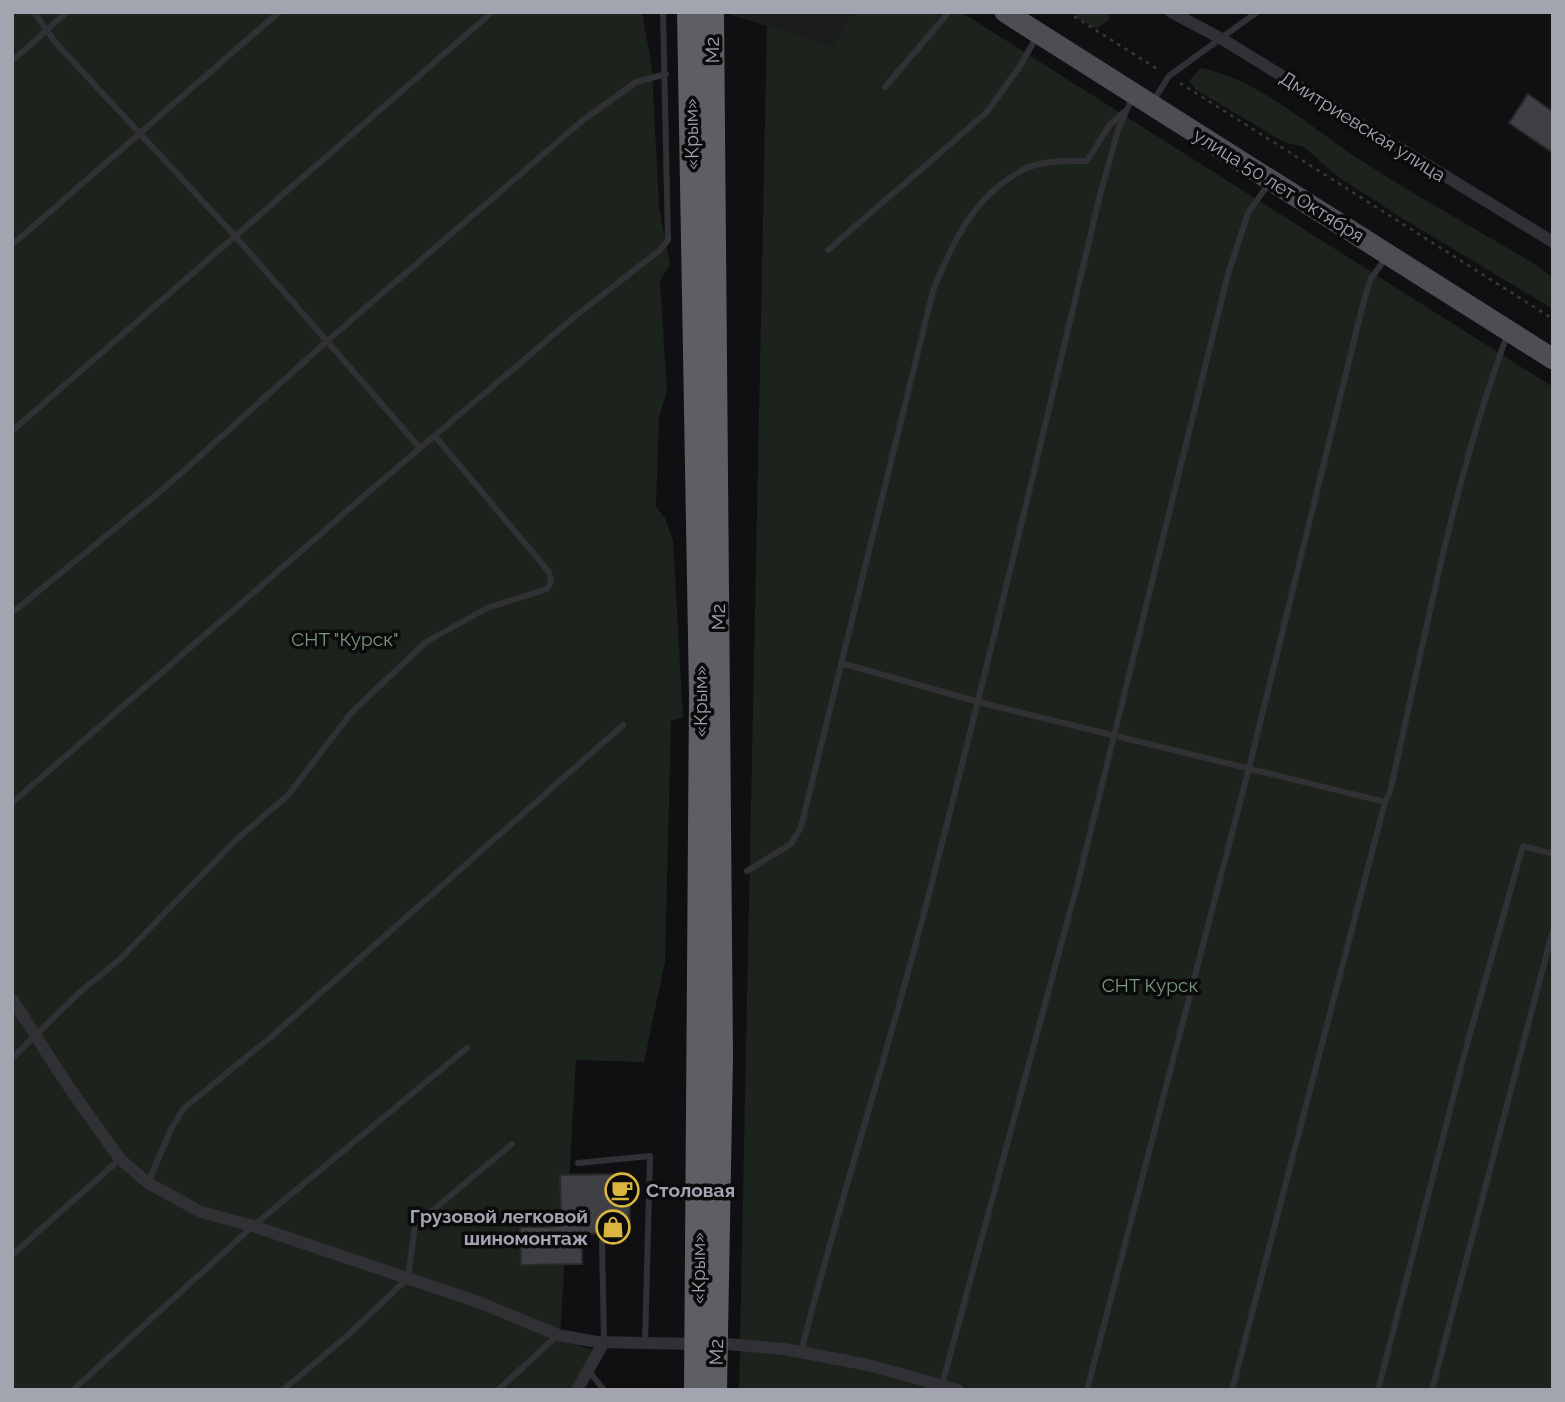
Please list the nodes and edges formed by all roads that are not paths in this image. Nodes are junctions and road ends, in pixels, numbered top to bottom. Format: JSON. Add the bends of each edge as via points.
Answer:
{"nodes":[{"id":1,"x":34,"y":12,"type":"edge"},
{"id":2,"x":67,"y":12,"type":"edge"},
{"id":3,"x":279,"y":12,"type":"edge"},
{"id":4,"x":492,"y":12,"type":"edge"},
{"id":5,"x":663,"y":12,"type":"edge"},
{"id":6,"x":689,"y":12,"type":"edge"},
{"id":7,"x":712,"y":12,"type":"edge"},
{"id":8,"x":949,"y":12,"type":"edge"},
{"id":9,"x":1004,"y":12,"type":"edge"},
{"id":10,"x":1171,"y":12,"type":"edge"},
{"id":11,"x":1257,"y":12,"type":"edge"},
{"id":12,"x":48,"y":30,"type":"junction"},
{"id":13,"x":1039,"y":34,"type":"junction"},
{"id":14,"x":1222,"y":39,"type":"junction"},
{"id":15,"x":12,"y":61,"type":"edge"},
{"id":16,"x":666,"y":75,"type":"junction"},
{"id":17,"x":885,"y":87,"type":"dead end"},
{"id":18,"x":1137,"y":102,"type":"junction"},
{"id":19,"x":139,"y":133,"type":"junction"},
{"id":20,"x":1271,"y":181,"type":"junction"},
{"id":21,"x":236,"y":237,"type":"junction"},
{"id":22,"x":1553,"y":242,"type":"edge"},
{"id":23,"x":12,"y":245,"type":"edge"},
{"id":24,"x":828,"y":250,"type":"dead end"},
{"id":25,"x":1388,"y":255,"type":"junction"},
{"id":26,"x":1509,"y":331,"type":"junction"},
{"id":27,"x":326,"y":342,"type":"junction"},
{"id":28,"x":1553,"y":359,"type":"edge"},
{"id":29,"x":12,"y":431,"type":"edge"},
{"id":30,"x":435,"y":436,"type":"junction"},
{"id":31,"x":419,"y":448,"type":"junction"},
{"id":32,"x":12,"y":613,"type":"edge"},
{"id":33,"x":841,"y":663,"type":"junction"},
{"id":34,"x":976,"y":701,"type":"junction"},
{"id":35,"x":622,"y":725,"type":"dead end"},
{"id":36,"x":1115,"y":734,"type":"junction"},
{"id":37,"x":1249,"y":768,"type":"junction"},
{"id":38,"x":1385,"y":802,"type":"junction"},
{"id":39,"x":12,"y":803,"type":"edge"},
{"id":40,"x":1553,"y":853,"type":"edge"},
{"id":41,"x":747,"y":870,"type":"dead end"},
{"id":42,"x":1553,"y":930,"type":"edge"},
{"id":43,"x":12,"y":999,"type":"edge"},
{"id":44,"x":38,"y":1034,"type":"junction"},
{"id":45,"x":467,"y":1048,"type":"dead end"},
{"id":46,"x":12,"y":1058,"type":"edge"},
{"id":47,"x":512,"y":1144,"type":"dead end"},
{"id":48,"x":120,"y":1158,"type":"junction"},
{"id":49,"x":578,"y":1163,"type":"dead end"},
{"id":50,"x":148,"y":1183,"type":"junction"},
{"id":51,"x":253,"y":1226,"type":"junction"},
{"id":52,"x":602,"y":1241,"type":"dead end"},
{"id":53,"x":12,"y":1255,"type":"edge"},
{"id":54,"x":408,"y":1278,"type":"junction"},
{"id":55,"x":558,"y":1335,"type":"junction"},
{"id":56,"x":604,"y":1342,"type":"junction"},
{"id":57,"x":707,"y":1344,"type":"junction"},
{"id":58,"x":645,"y":1345,"type":"junction"},
{"id":59,"x":801,"y":1352,"type":"junction"},
{"id":60,"x":588,"y":1370,"type":"junction"},
{"id":61,"x":942,"y":1388,"type":"edge"},
{"id":62,"x":73,"y":1390,"type":"edge"},
{"id":63,"x":283,"y":1390,"type":"edge"},
{"id":64,"x":498,"y":1390,"type":"edge"},
{"id":65,"x":577,"y":1390,"type":"edge"},
{"id":66,"x":604,"y":1390,"type":"edge"},
{"id":67,"x":696,"y":1390,"type":"edge"},
{"id":68,"x":715,"y":1390,"type":"edge"},
{"id":69,"x":958,"y":1390,"type":"edge"},
{"id":70,"x":1087,"y":1390,"type":"edge"},
{"id":71,"x":1232,"y":1390,"type":"edge"},
{"id":72,"x":1377,"y":1390,"type":"edge"},
{"id":73,"x":1432,"y":1390,"type":"edge"}],
"edges":[{"from":1,"to":12,"type":"lane"},
{"from":2,"to":12,"type":"lane"},
{"from":3,"to":19,"type":"lane"},
{"from":4,"to":21,"type":"lane"},
{"from":5,"to":16,"type":"lane"},
{"from":6,"to":57,"type":"highway","name":"«Крым»"},
{"from":7,"to":57,"type":"highway","name":"М2","via":[[721,1042]]},
{"from":8,"to":17,"type":"lane"},
{"from":9,"to":13,"type":"main road","name":"улица 50 лет Октября"},
{"from":10,"to":14,"type":"street","name":"Дмитриевская улица"},
{"from":11,"to":14,"type":"lane"},
{"from":12,"to":15,"type":"lane"},
{"from":12,"to":19,"type":"lane"},
{"from":13,"to":18,"type":"main road","name":"улица 50 лет Октября"},
{"from":13,"to":24,"type":"lane","via":[[986,113]]},
{"from":14,"to":18,"type":"lane"},
{"from":14,"to":22,"type":"street","name":"Дмитриевская улица"},
{"from":16,"to":27,"type":"lane","via":[[636,82],[582,121]]},
{"from":16,"to":30,"type":"lane","via":[[668,240]]},
{"from":18,"to":20,"type":"main road","name":"улица 50 лет Октября"},
{"from":18,"to":33,"type":"lane","via":[[1109,126],[1087,161],[1028,168],[965,221],[933,291]]},
{"from":18,"to":34,"type":"lane","via":[[1118,130],[1100,195]]},
{"from":19,"to":21,"type":"lane"},
{"from":19,"to":23,"type":"lane"},
{"from":20,"to":25,"type":"main road","name":"улица 50 лет Октября"},
{"from":20,"to":36,"type":"lane","via":[[1248,213],[1228,274]]},
{"from":21,"to":27,"type":"lane"},
{"from":21,"to":29,"type":"lane"},
{"from":25,"to":26,"type":"main road","name":"улица 50 лет Октября"},
{"from":25,"to":37,"type":"lane","via":[[1370,280],[1362,309]]},
{"from":26,"to":28,"type":"main road","name":"улица 50 лет Октября"},
{"from":26,"to":38,"type":"lane","via":[[1486,396]]},
{"from":27,"to":31,"type":"lane"},
{"from":27,"to":32,"type":"lane","via":[[168,485]]},
{"from":30,"to":31,"type":"lane"},
{"from":30,"to":44,"type":"lane","via":[[549,572],[547,589],[488,608],[426,642],[352,712],[288,794]]},
{"from":31,"to":39,"type":"lane"},
{"from":33,"to":34,"type":"lane"},
{"from":33,"to":41,"type":"lane","via":[[802,827],[791,844]]},
{"from":34,"to":36,"type":"lane"},
{"from":34,"to":59,"type":"lane","via":[[884,1060],[828,1244]]},
{"from":35,"to":50,"type":"lane","via":[[271,1037],[184,1108]]},
{"from":36,"to":37,"type":"lane"},
{"from":36,"to":61,"type":"lane"},
{"from":37,"to":38,"type":"lane"},
{"from":37,"to":70,"type":"lane"},
{"from":38,"to":71,"type":"lane"},
{"from":40,"to":72,"type":"lane","via":[[1523,846]]},
{"from":42,"to":73,"type":"lane"},
{"from":43,"to":44,"type":"street"},
{"from":44,"to":46,"type":"lane"},
{"from":44,"to":48,"type":"street"},
{"from":45,"to":51,"type":"lane"},
{"from":47,"to":54,"type":"lane","via":[[415,1225]]},
{"from":48,"to":50,"type":"street"},
{"from":48,"to":53,"type":"lane"},
{"from":49,"to":58,"type":"lane","via":[[650,1156]]},
{"from":50,"to":51,"type":"street","via":[[201,1212]]},
{"from":51,"to":54,"type":"street"},
{"from":51,"to":62,"type":"lane"},
{"from":52,"to":56,"type":"lane"},
{"from":54,"to":55,"type":"street"},
{"from":54,"to":63,"type":"lane"},
{"from":55,"to":56,"type":"street"},
{"from":55,"to":64,"type":"lane"},
{"from":56,"to":58,"type":"street"},
{"from":56,"to":60,"type":"street"},
{"from":57,"to":58,"type":"street"},
{"from":57,"to":59,"type":"street"},
{"from":57,"to":67,"type":"highway","name":"«Крым»"},
{"from":57,"to":68,"type":"highway","name":"М2"},
{"from":59,"to":61,"type":"street","via":[[868,1365]]},
{"from":60,"to":65,"type":"street"},
{"from":60,"to":66,"type":"lane"},
{"from":61,"to":69,"type":"street"}]}
